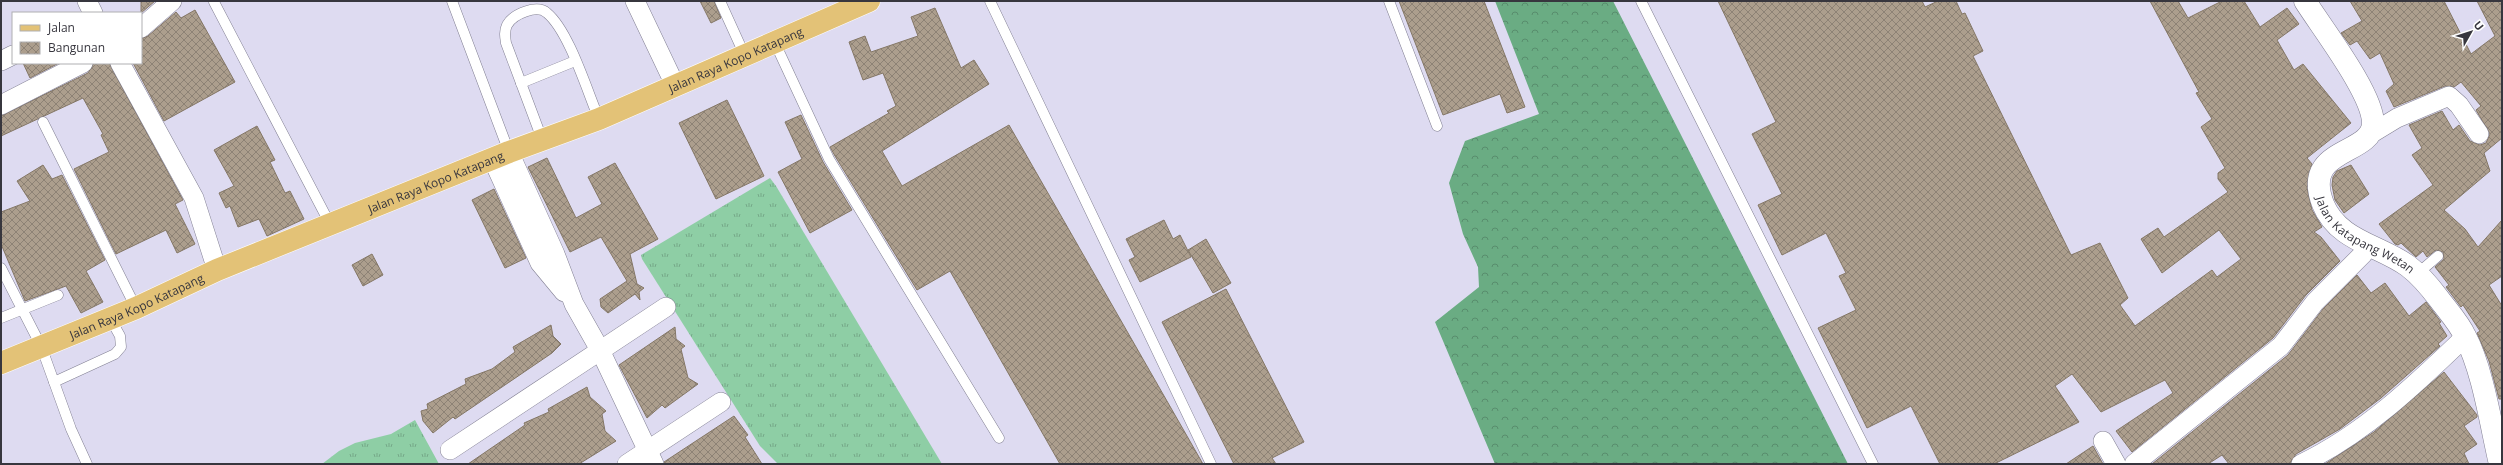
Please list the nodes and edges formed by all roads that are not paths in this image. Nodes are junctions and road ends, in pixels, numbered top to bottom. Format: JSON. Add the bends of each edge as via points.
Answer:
{"nodes":[{"id":1,"x":172,"y":1,"type":"edge"},
{"id":2,"x":452,"y":1,"type":"edge"},
{"id":3,"x":635,"y":1,"type":"edge"},
{"id":4,"x":720,"y":1,"type":"edge"},
{"id":5,"x":990,"y":1,"type":"edge"},
{"id":6,"x":1388,"y":1,"type":"edge"},
{"id":7,"x":1641,"y":1,"type":"edge"},
{"id":8,"x":2305,"y":1,"type":"edge"},
{"id":9,"x":214,"y":2,"type":"edge"},
{"id":10,"x":861,"y":3,"type":"edge"},
{"id":11,"x":142,"y":27,"type":"edge"},
{"id":12,"x":775,"y":43,"type":"junction"},
{"id":13,"x":12,"y":56,"type":"edge"},
{"id":14,"x":745,"y":56,"type":"junction"},
{"id":15,"x":1,"y":61,"type":"edge"},
{"id":16,"x":575,"y":61,"type":"junction"},
{"id":17,"x":81,"y":64,"type":"edge"},
{"id":18,"x":121,"y":64,"type":"edge"},
{"id":19,"x":521,"y":83,"type":"junction"},
{"id":20,"x":675,"y":85,"type":"junction"},
{"id":21,"x":1,"y":105,"type":"edge"},
{"id":22,"x":599,"y":119,"type":"junction"},
{"id":23,"x":43,"y":122,"type":"dead end"},
{"id":24,"x":1437,"y":126,"type":"dead end"},
{"id":25,"x":2479,"y":134,"type":"dead end"},
{"id":26,"x":2369,"y":135,"type":"junction"},
{"id":27,"x":542,"y":139,"type":"junction"},
{"id":28,"x":501,"y":156,"type":"junction"},
{"id":29,"x":330,"y":224,"type":"junction"},
{"id":30,"x":2368,"y":245,"type":"junction"},
{"id":31,"x":2438,"y":256,"type":"dead end"},
{"id":32,"x":1,"y":268,"type":"edge"},
{"id":33,"x":217,"y":270,"type":"junction"},
{"id":34,"x":2417,"y":274,"type":"junction"},
{"id":35,"x":58,"y":295,"type":"dead end"},
{"id":36,"x":666,"y":307,"type":"dead end"},
{"id":37,"x":136,"y":308,"type":"junction"},
{"id":38,"x":21,"y":310,"type":"junction"},
{"id":39,"x":1,"y":318,"type":"edge"},
{"id":40,"x":110,"y":318,"type":"junction"},
{"id":41,"x":2466,"y":336,"type":"junction"},
{"id":42,"x":41,"y":346,"type":"junction"},
{"id":43,"x":600,"y":350,"type":"junction"},
{"id":44,"x":1,"y":363,"type":"edge"},
{"id":45,"x":54,"y":382,"type":"junction"},
{"id":46,"x":721,"y":402,"type":"dead end"},
{"id":47,"x":999,"y":438,"type":"dead end"},
{"id":48,"x":2103,"y":441,"type":"dead end"},
{"id":49,"x":450,"y":450,"type":"dead end"},
{"id":50,"x":651,"y":457,"type":"edge"},
{"id":51,"x":87,"y":464,"type":"edge"},
{"id":52,"x":626,"y":464,"type":"edge"},
{"id":53,"x":1211,"y":464,"type":"edge"},
{"id":54,"x":1873,"y":464,"type":"edge"},
{"id":55,"x":2116,"y":464,"type":"edge"},
{"id":56,"x":2134,"y":464,"type":"edge"},
{"id":57,"x":2301,"y":464,"type":"edge"},
{"id":58,"x":2500,"y":464,"type":"edge"}],
"edges":[{"from":1,"to":11,"type":"street"},
{"from":2,"to":28,"type":"lane"},
{"from":3,"to":20,"type":"street"},
{"from":4,"to":14,"type":"lane"},
{"from":5,"to":53,"type":"lane"},
{"from":6,"to":24,"type":"lane"},
{"from":7,"to":54,"type":"lane"},
{"from":8,"to":26,"type":"street","via":[[2369,105],[2373,126]]},
{"from":9,"to":29,"type":"lane"},
{"from":10,"to":12,"type":"main road","name":"Jalan Raya Kopo Katapang"},
{"from":12,"to":14,"type":"main road","name":"Jalan Raya Kopo Katapang"},
{"from":12,"to":47,"type":"lane","via":[[828,159]]},
{"from":13,"to":15,"type":"street"},
{"from":14,"to":20,"type":"main road","name":"Jalan Raya Kopo Katapang"},
{"from":16,"to":19,"type":"lane"},
{"from":16,"to":19,"type":"lane","via":[[555,21],[546,11],[536,8],[522,13],[508,24],[505,32],[506,43]]},
{"from":16,"to":22,"type":"lane"},
{"from":17,"to":21,"type":"street"},
{"from":18,"to":33,"type":"street","via":[[194,198]]},
{"from":19,"to":27,"type":"lane"},
{"from":20,"to":22,"type":"main road","name":"Jalan Raya Kopo Katapang"},
{"from":22,"to":27,"type":"main road","name":"Jalan Raya Kopo Katapang"},
{"from":23,"to":37,"type":"lane"},
{"from":25,"to":26,"type":"street","via":[[2459,105],[2449,96],[2397,118]]},
{"from":26,"to":30,"type":"street","name":"Jalan Katapang Wetan","via":[[2332,157],[2322,171],[2318,183],[2323,203],[2331,218],[2352,238]]},
{"from":27,"to":28,"type":"main road","name":"Jalan Raya Kopo Katapang"},
{"from":28,"to":29,"type":"main road","name":"Jalan Raya Kopo Katapang"},
{"from":28,"to":43,"type":"street","via":[[555,254],[574,304]]},
{"from":29,"to":33,"type":"main road","name":"Jalan Raya Kopo Katapang"},
{"from":30,"to":34,"type":"street","name":"Jalan Katapang Wetan","via":[[2386,252]]},
{"from":30,"to":56,"type":"street","via":[[2358,259],[2329,286],[2281,346]]},
{"from":31,"to":34,"type":"lane"},
{"from":32,"to":38,"type":"lane"},
{"from":33,"to":37,"type":"main road","name":"Jalan Raya Kopo Katapang"},
{"from":34,"to":41,"type":"street","name":"Jalan Katapang Wetan"},
{"from":35,"to":38,"type":"lane"},
{"from":36,"to":43,"type":"street"},
{"from":37,"to":40,"type":"main road","name":"Jalan Raya Kopo Katapang"},
{"from":38,"to":39,"type":"lane"},
{"from":38,"to":42,"type":"lane"},
{"from":40,"to":42,"type":"main road","name":"Jalan Raya Kopo Katapang"},
{"from":40,"to":45,"type":"lane","via":[[120,336],[121,347],[115,354]]},
{"from":41,"to":57,"type":"street","via":[[2419,381],[2365,425]]},
{"from":41,"to":58,"type":"street","name":"Jalan Katapang Wetan","via":[[2479,375]]},
{"from":42,"to":44,"type":"main road","name":"Jalan Raya Kopo Katapang"},
{"from":42,"to":45,"type":"lane"},
{"from":43,"to":49,"type":"street"},
{"from":43,"to":50,"type":"street"},
{"from":45,"to":51,"type":"lane"},
{"from":46,"to":50,"type":"street"},
{"from":48,"to":55,"type":"street"},
{"from":50,"to":52,"type":"street"}]}
